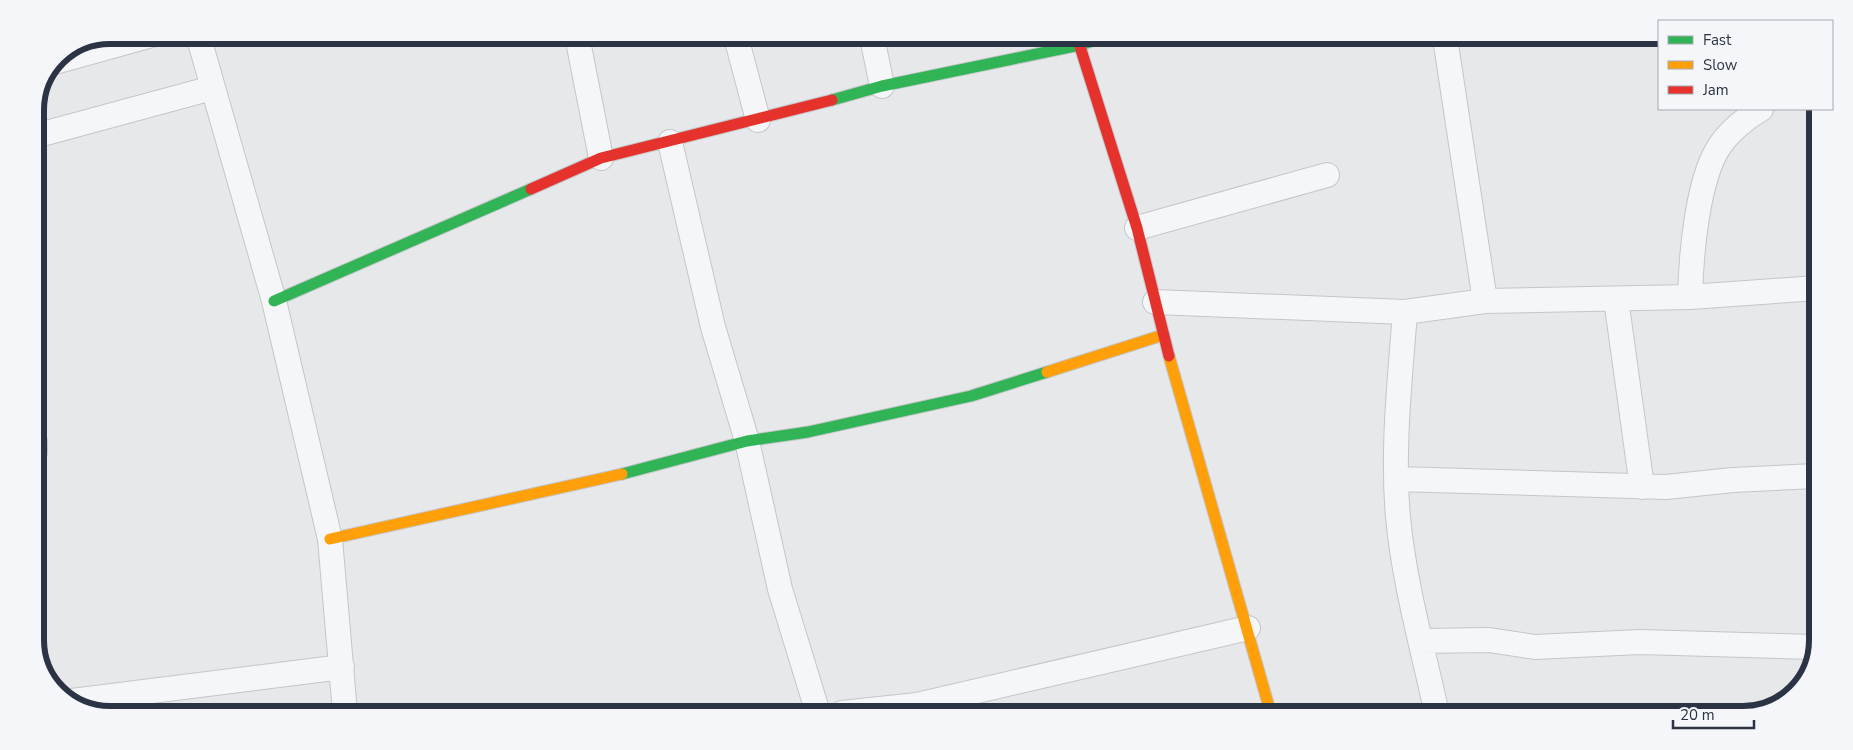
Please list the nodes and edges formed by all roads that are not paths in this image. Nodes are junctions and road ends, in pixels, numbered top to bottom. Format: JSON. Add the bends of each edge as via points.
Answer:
{"nodes":[{"id":1,"x":120,"y":44,"type":"edge"},
{"id":2,"x":200,"y":44,"type":"edge"},
{"id":3,"x":578,"y":44,"type":"edge"},
{"id":4,"x":738,"y":44,"type":"edge"},
{"id":5,"x":873,"y":44,"type":"edge"},
{"id":6,"x":1065,"y":44,"type":"edge"},
{"id":7,"x":1079,"y":44,"type":"edge"},
{"id":8,"x":1446,"y":44,"type":"edge"},
{"id":9,"x":69,"y":58,"type":"edge"},
{"id":10,"x":882,"y":86,"type":"junction"},
{"id":11,"x":212,"y":88,"type":"junction"},
{"id":12,"x":1759,"y":110,"type":"edge"},
{"id":13,"x":758,"y":120,"type":"junction"},
{"id":14,"x":44,"y":134,"type":"edge"},
{"id":15,"x":670,"y":142,"type":"junction"},
{"id":16,"x":601,"y":158,"type":"junction"},
{"id":17,"x":1327,"y":175,"type":"dead end"},
{"id":18,"x":1137,"y":228,"type":"junction"},
{"id":19,"x":1809,"y":288,"type":"edge"},
{"id":20,"x":1690,"y":297,"type":"junction"},
{"id":21,"x":1616,"y":299,"type":"junction"},
{"id":22,"x":274,"y":301,"type":"junction"},
{"id":23,"x":1485,"y":301,"type":"junction"},
{"id":24,"x":1155,"y":302,"type":"junction"},
{"id":25,"x":1405,"y":312,"type":"junction"},
{"id":26,"x":1163,"y":335,"type":"junction"},
{"id":27,"x":747,"y":441,"type":"junction"},
{"id":28,"x":1809,"y":476,"type":"edge"},
{"id":29,"x":1397,"y":480,"type":"junction"},
{"id":30,"x":1642,"y":487,"type":"junction"},
{"id":31,"x":330,"y":539,"type":"junction"},
{"id":32,"x":1248,"y":628,"type":"junction"},
{"id":33,"x":1421,"y":642,"type":"junction"},
{"id":34,"x":1809,"y":647,"type":"edge"},
{"id":35,"x":342,"y":667,"type":"junction"},
{"id":36,"x":82,"y":700,"type":"edge"},
{"id":37,"x":345,"y":706,"type":"edge"},
{"id":38,"x":816,"y":706,"type":"edge"},
{"id":39,"x":908,"y":706,"type":"edge"},
{"id":40,"x":1269,"y":706,"type":"edge"},
{"id":41,"x":1436,"y":706,"type":"edge"}],
"edges":[{"from":1,"to":9,"type":"street"},
{"from":2,"to":11,"type":"street"},
{"from":3,"to":16,"type":"street"},
{"from":4,"to":13,"type":"street"},
{"from":5,"to":10,"type":"street"},
{"from":6,"to":10,"type":"street"},
{"from":7,"to":18,"type":"street"},
{"from":8,"to":23,"type":"street"},
{"from":10,"to":13,"type":"street"},
{"from":11,"to":14,"type":"street"},
{"from":11,"to":22,"type":"street"},
{"from":12,"to":20,"type":"street","via":[[1720,144],[1707,174],[1694,240]]},
{"from":13,"to":15,"type":"street"},
{"from":15,"to":16,"type":"street"},
{"from":15,"to":27,"type":"street","via":[[713,326]]},
{"from":16,"to":22,"type":"street"},
{"from":17,"to":18,"type":"street"},
{"from":18,"to":24,"type":"street"},
{"from":19,"to":20,"type":"street"},
{"from":20,"to":21,"type":"street"},
{"from":21,"to":23,"type":"street"},
{"from":21,"to":30,"type":"street"},
{"from":22,"to":31,"type":"street"},
{"from":23,"to":25,"type":"street"},
{"from":24,"to":25,"type":"street"},
{"from":24,"to":26,"type":"street"},
{"from":25,"to":29,"type":"street"},
{"from":26,"to":27,"type":"street","via":[[971,396],[808,432]]},
{"from":26,"to":32,"type":"street"},
{"from":27,"to":31,"type":"street","via":[[659,466]]},
{"from":27,"to":38,"type":"street","via":[[780,589]]},
{"from":28,"to":30,"type":"street"},
{"from":29,"to":30,"type":"street"},
{"from":29,"to":33,"type":"street","via":[[1404,562]]},
{"from":31,"to":35,"type":"street"},
{"from":32,"to":39,"type":"street"},
{"from":32,"to":40,"type":"street"},
{"from":33,"to":34,"type":"street","via":[[1489,640],[1535,647],[1640,642]]},
{"from":33,"to":41,"type":"street"},
{"from":35,"to":36,"type":"street"},
{"from":35,"to":37,"type":"street"}]}
